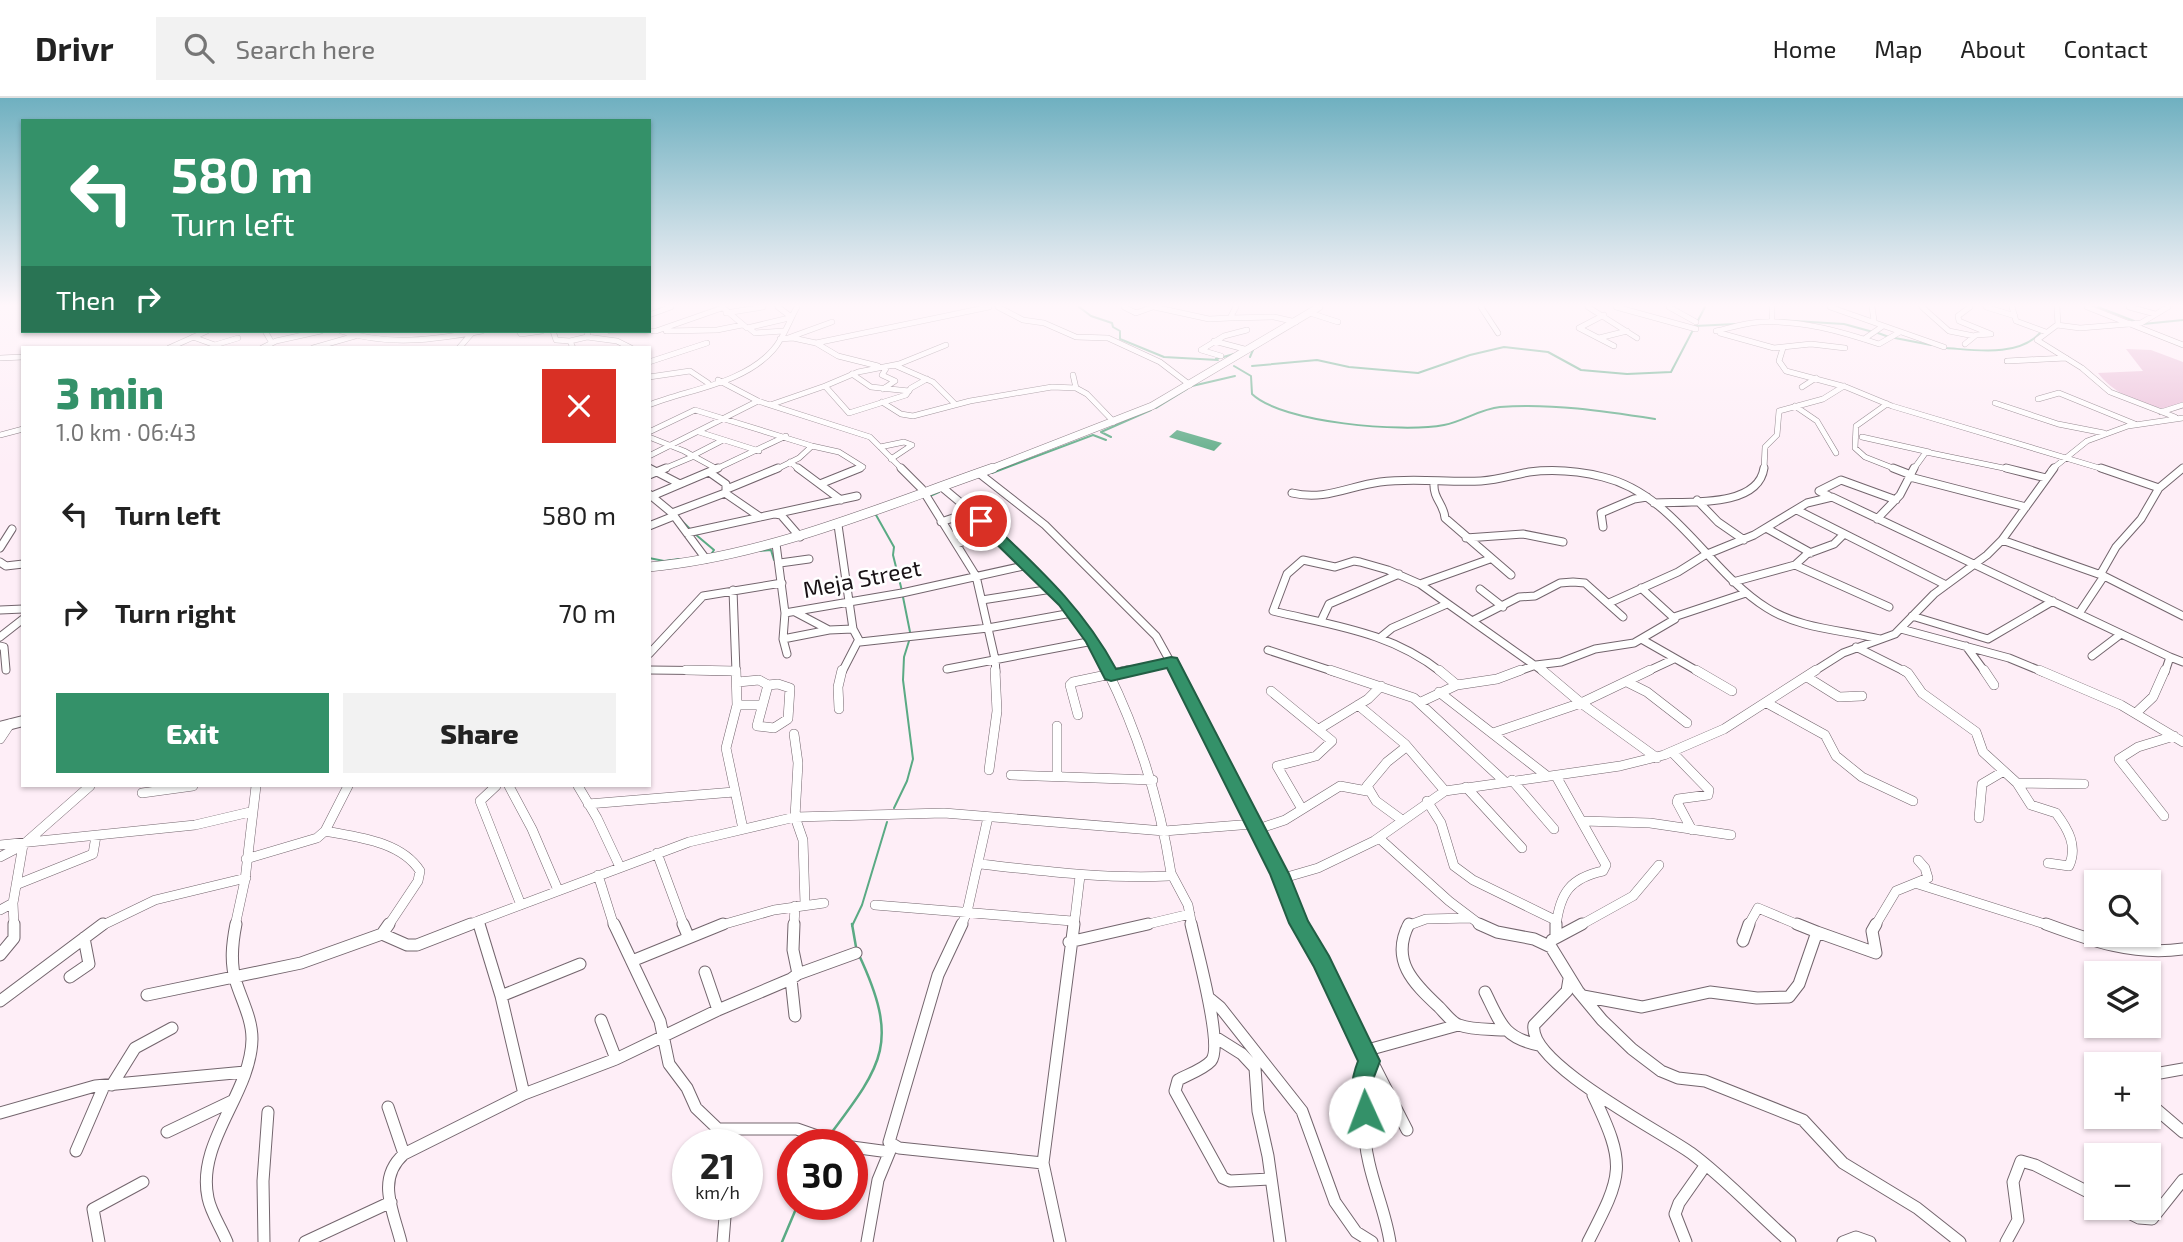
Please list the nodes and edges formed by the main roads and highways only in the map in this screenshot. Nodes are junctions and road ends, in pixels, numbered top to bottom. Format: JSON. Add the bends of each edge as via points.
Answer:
{"nodes":[{"id":1,"x":1231,"y":360,"type":"edge"},
{"id":2,"x":651,"y":567,"type":"edge"}],
"edges":[{"from":1,"to":2,"type":"main road","via":[[1152,406],[943,488],[776,544]]}]}
